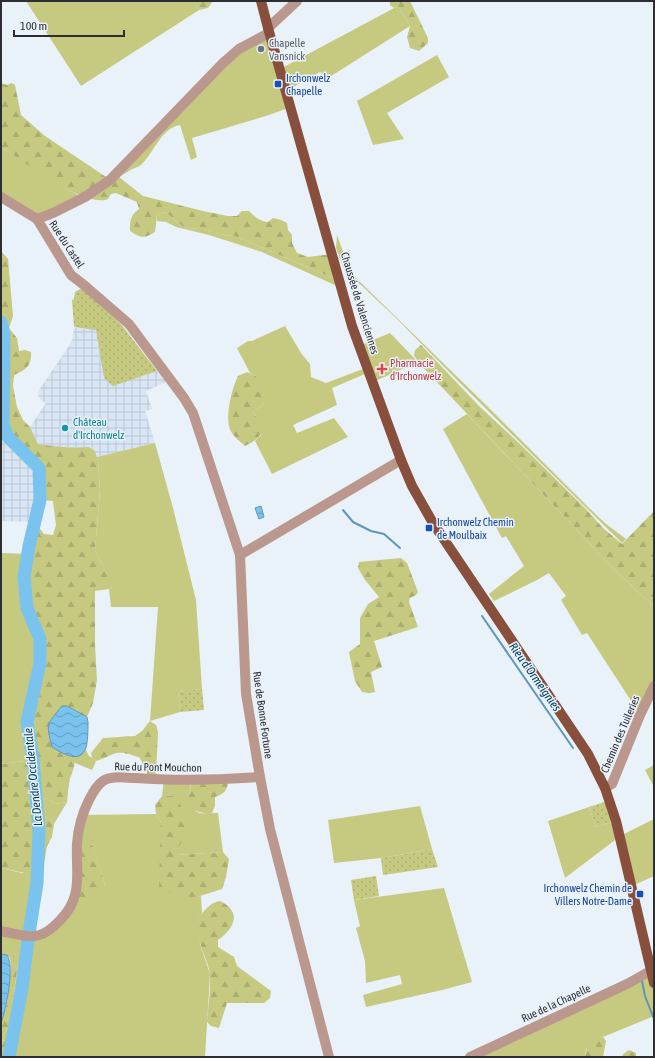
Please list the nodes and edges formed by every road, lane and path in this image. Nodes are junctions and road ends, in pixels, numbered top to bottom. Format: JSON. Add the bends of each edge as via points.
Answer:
{"nodes":[{"id":1,"x":261,"y":1,"type":"edge"},
{"id":2,"x":297,"y":1,"type":"edge"},
{"id":3,"x":268,"y":31,"type":"junction"},
{"id":4,"x":1,"y":197,"type":"edge"},
{"id":5,"x":37,"y":219,"type":"junction"},
{"id":6,"x":401,"y":460,"type":"junction"},
{"id":7,"x":240,"y":555,"type":"junction"},
{"id":8,"x":654,"y":686,"type":"edge"},
{"id":9,"x":260,"y":778,"type":"junction"},
{"id":10,"x":605,"y":788,"type":"junction"},
{"id":11,"x":1,"y":931,"type":"edge"},
{"id":12,"x":652,"y":970,"type":"junction"},
{"id":13,"x":654,"y":983,"type":"edge"},
{"id":14,"x":329,"y":1057,"type":"edge"},
{"id":15,"x":470,"y":1057,"type":"edge"}],
"edges":[{"from":1,"to":3,"type":"main road","name":"Chaussée de Valenciennes"},
{"from":2,"to":3,"type":"street","name":"Rue du Castel"},
{"from":3,"to":5,"type":"street","name":"Rue du Castel","via":[[223,63],[110,180],[85,197]]},
{"from":3,"to":6,"type":"main road","name":"Chaussée de Valenciennes","via":[[352,326]]},
{"from":4,"to":5,"type":"street"},
{"from":5,"to":7,"type":"street","name":"Rue du Castel","via":[[71,275],[128,324],[187,403],[193,413]]},
{"from":6,"to":7,"type":"street"},
{"from":6,"to":10,"type":"main road","name":"Chaussée de Valenciennes","via":[[433,523],[588,754]]},
{"from":7,"to":9,"type":"street","name":"Rue de Bonne Fortune","via":[[246,694]]},
{"from":8,"to":10,"type":"street","name":"Chemin des Tuileries","via":[[612,784]]},
{"from":9,"to":11,"type":"street","name":"Rue du Pont Mouchon","via":[[104,780],[90,797],[81,819],[77,844],[77,877],[73,901],[66,914],[48,932],[29,936]]},
{"from":9,"to":14,"type":"street","name":"Rue de Bonne Fortune","via":[[270,829]]},
{"from":10,"to":12,"type":"main road","name":"Chaussée de Valenciennes","via":[[616,821]]},
{"from":12,"to":13,"type":"main road","name":"Chaussée de Valenciennes"},
{"from":12,"to":15,"type":"street","name":"Rue de la Chapelle"}]}
